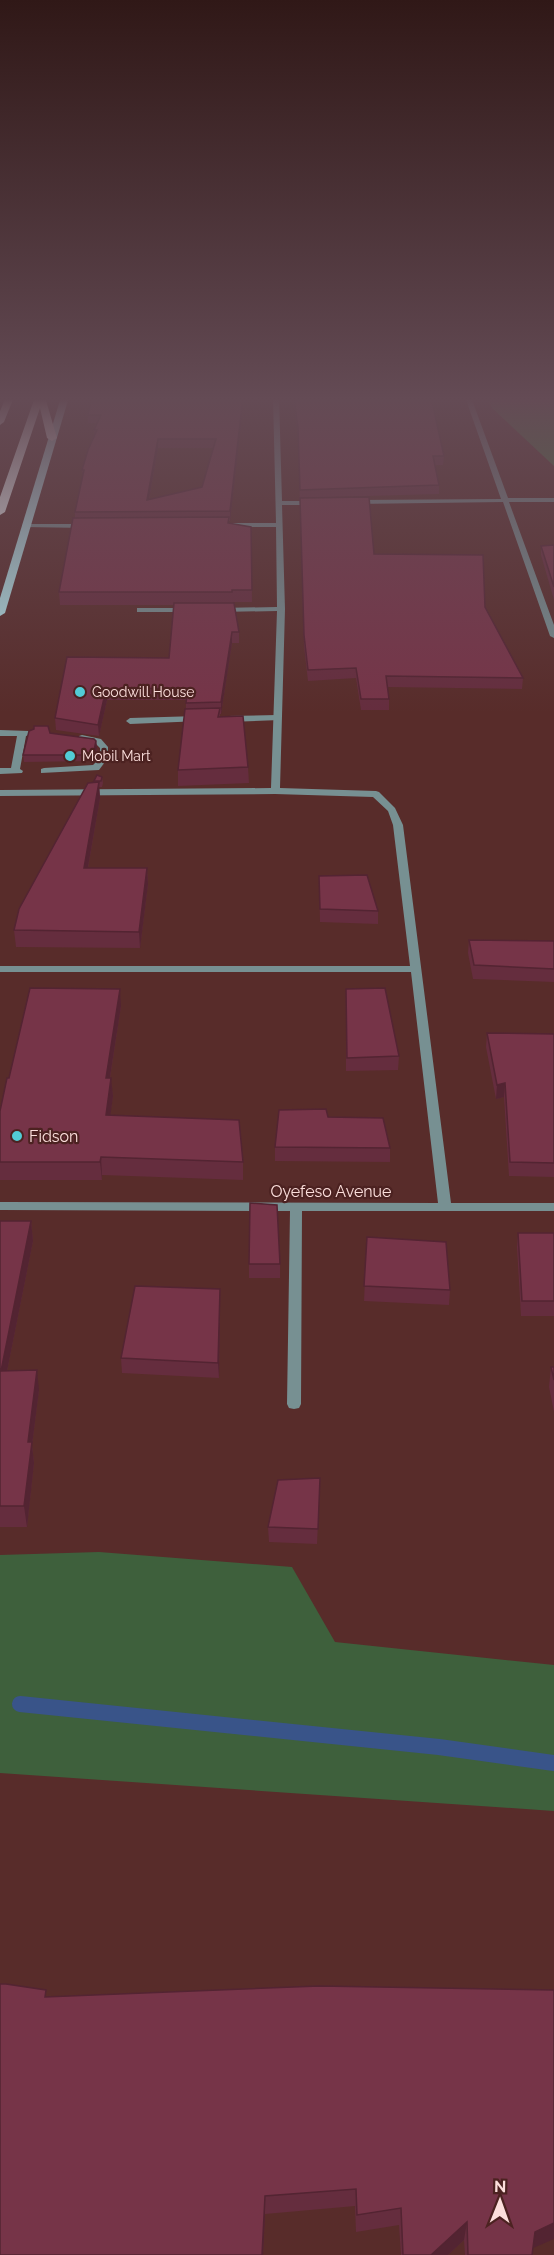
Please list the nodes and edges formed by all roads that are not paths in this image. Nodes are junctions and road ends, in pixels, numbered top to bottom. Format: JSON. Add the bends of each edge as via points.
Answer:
{"nodes":[{"id":1,"x":33,"y":502,"type":"edge"},
{"id":2,"x":315,"y":502,"type":"edge"},
{"id":3,"x":507,"y":502,"type":"edge"},
{"id":4,"x":279,"y":503,"type":"joint"},
{"id":5,"x":221,"y":525,"type":"edge"},
{"id":6,"x":278,"y":525,"type":"junction"},
{"id":7,"x":26,"y":526,"type":"junction"},
{"id":8,"x":94,"y":526,"type":"edge"},
{"id":9,"x":281,"y":609,"type":"junction"},
{"id":10,"x":140,"y":610,"type":"edge"},
{"id":11,"x":199,"y":610,"type":"edge"},
{"id":12,"x":210,"y":610,"type":"edge"},
{"id":13,"x":0,"y":614,"type":"edge"},
{"id":14,"x":554,"y":636,"type":"edge"},
{"id":15,"x":277,"y":718,"type":"junction"},
{"id":16,"x":210,"y":719,"type":"edge"},
{"id":17,"x":221,"y":719,"type":"edge"},
{"id":18,"x":130,"y":721,"type":"dead end"},
{"id":19,"x":0,"y":733,"type":"edge"},
{"id":20,"x":71,"y":737,"type":"edge"},
{"id":21,"x":0,"y":771,"type":"edge"},
{"id":22,"x":44,"y":771,"type":"dead end"},
{"id":23,"x":275,"y":791,"type":"junction"},
{"id":24,"x":0,"y":793,"type":"edge"},
{"id":25,"x":0,"y":969,"type":"edge"},
{"id":26,"x":416,"y":969,"type":"junction"},
{"id":27,"x":0,"y":1206,"type":"edge"},
{"id":28,"x":296,"y":1207,"type":"junction"},
{"id":29,"x":445,"y":1207,"type":"junction"},
{"id":30,"x":554,"y":1207,"type":"edge"},
{"id":31,"x":294,"y":1404,"type":"dead end"}],
"edges":[{"from":1,"to":7,"type":"main road"},
{"from":2,"to":4,"type":"street"},
{"from":3,"to":14,"type":"street"},
{"from":4,"to":6,"type":"street"},
{"from":5,"to":6,"type":"street"},
{"from":6,"to":9,"type":"street"},
{"from":7,"to":8,"type":"street"},
{"from":7,"to":13,"type":"main road"},
{"from":9,"to":12,"type":"street"},
{"from":9,"to":15,"type":"street"},
{"from":10,"to":11,"type":"street"},
{"from":15,"to":17,"type":"street"},
{"from":15,"to":23,"type":"street"},
{"from":16,"to":18,"type":"street"},
{"from":19,"to":21,"type":"street","via":[[26,734],[17,771]]},
{"from":20,"to":22,"type":"street","via":[[98,741],[104,747],[104,758],[96,768]]},
{"from":23,"to":24,"type":"street"},
{"from":23,"to":26,"type":"street","via":[[376,794],[392,810],[398,825]]},
{"from":25,"to":26,"type":"street"},
{"from":26,"to":29,"type":"street"},
{"from":27,"to":28,"type":"street","name":"Oyefeso Avenue"},
{"from":28,"to":29,"type":"street","name":"Oyefeso Avenue"},
{"from":28,"to":31,"type":"street"},
{"from":29,"to":30,"type":"street","name":"Oyefeso Avenue"}]}
